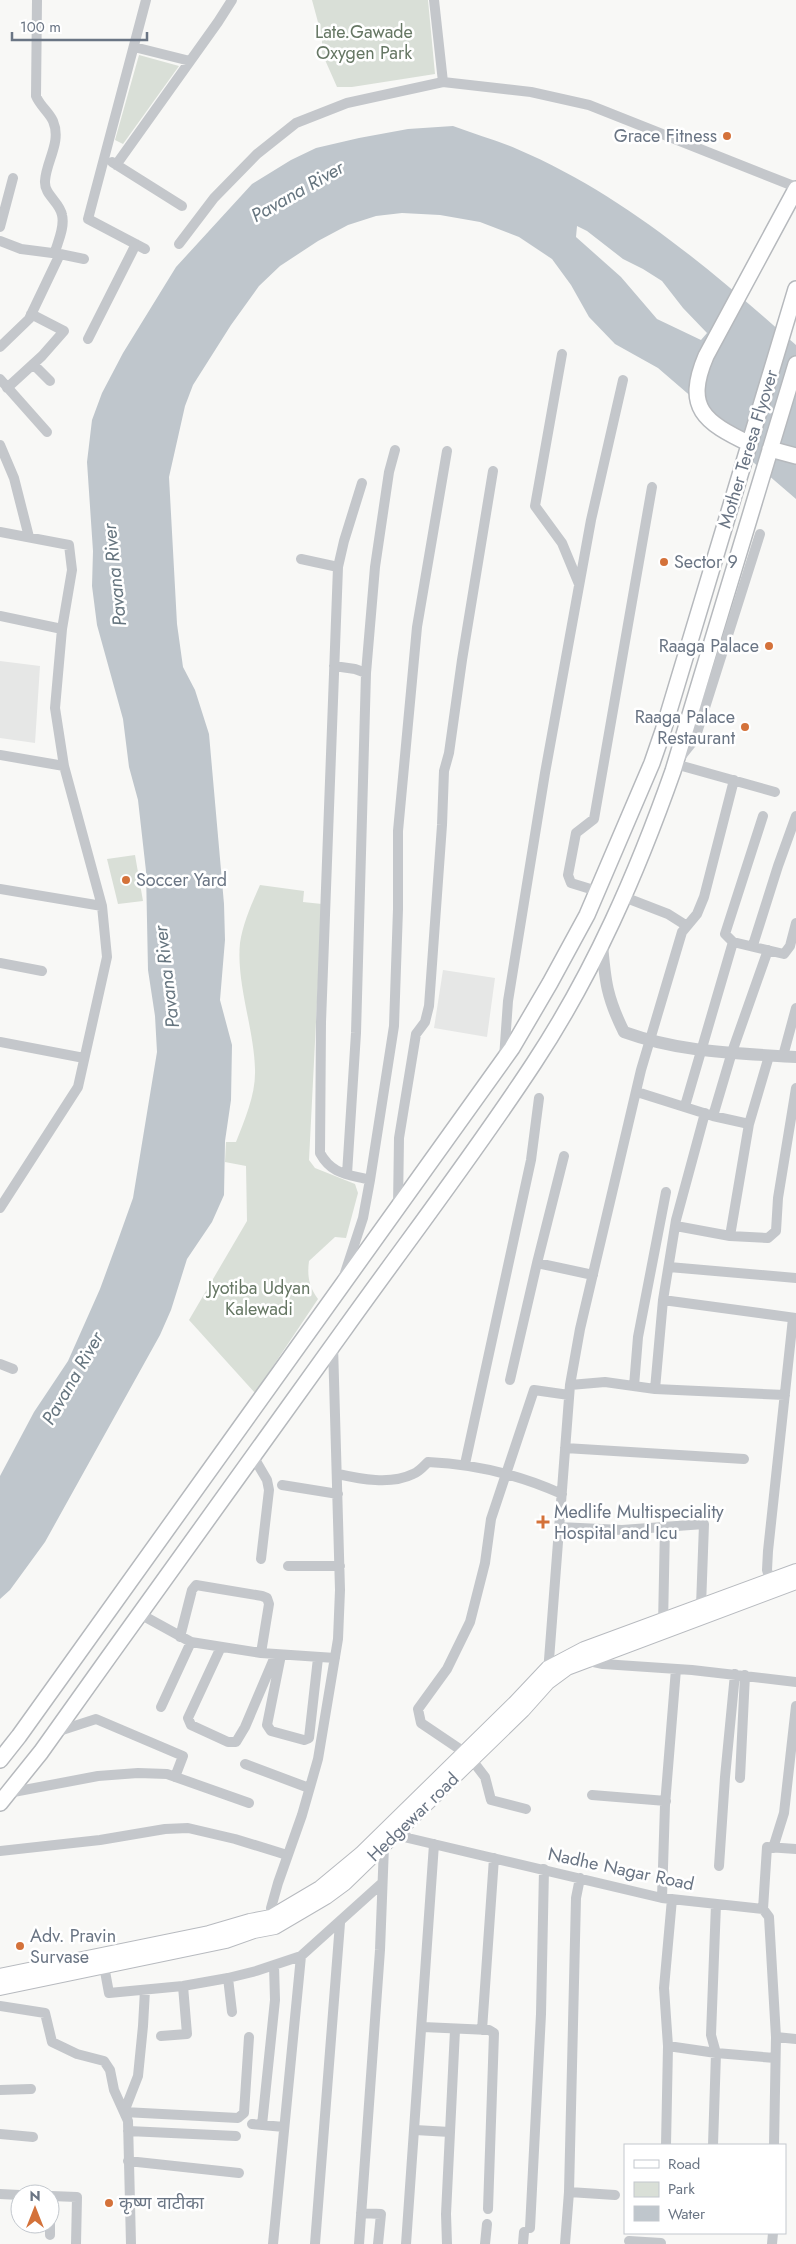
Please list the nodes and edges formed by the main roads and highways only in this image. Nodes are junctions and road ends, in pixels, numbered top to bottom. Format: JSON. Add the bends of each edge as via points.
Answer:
{"nodes":[{"id":1,"x":796,"y":188,"type":"edge"},
{"id":2,"x":796,"y":289,"type":"edge"},
{"id":3,"x":796,"y":364,"type":"edge"},
{"id":4,"x":750,"y":444,"type":"junction"},
{"id":5,"x":770,"y":449,"type":"junction"},
{"id":6,"x":796,"y":456,"type":"edge"},
{"id":7,"x":540,"y":1000,"type":"junction"},
{"id":8,"x":564,"y":1014,"type":"junction"},
{"id":9,"x":325,"y":1309,"type":"junction"},
{"id":10,"x":346,"y":1327,"type":"junction"},
{"id":11,"x":796,"y":1571,"type":"edge"},
{"id":12,"x":796,"y":1582,"type":"edge"},
{"id":13,"x":772,"y":1586,"type":"junction"},
{"id":14,"x":663,"y":1625,"type":"junction"},
{"id":15,"x":2,"y":1756,"type":"edge"},
{"id":16,"x":4,"y":1798,"type":"edge"},
{"id":17,"x":396,"y":1827,"type":"junction"},
{"id":18,"x":273,"y":1922,"type":"junction"},
{"id":19,"x":0,"y":1976,"type":"edge"},
{"id":20,"x":0,"y":1988,"type":"edge"}],
"edges":[{"from":1,"to":4,"type":"main road","via":[[698,376],[696,390],[699,405],[706,416],[728,434]]},
{"from":2,"to":4,"type":"main road","name":"Mother Teresa Flyover"},
{"from":3,"to":5,"type":"main road","name":"Mother Teresa Flyover"},
{"from":4,"to":7,"type":"main road","name":"Mother Teresa Flyover","via":[[652,763],[587,915]]},
{"from":5,"to":6,"type":"main road"},
{"from":5,"to":8,"type":"main road","name":"Mother Teresa Flyover","via":[[656,820],[602,944]]},
{"from":7,"to":8,"type":"main road"},
{"from":7,"to":9,"type":"main road","name":"Mother Teresa Flyover","via":[[504,1059]]},
{"from":8,"to":10,"type":"main road","name":"Mother Teresa Flyover","via":[[534,1062]]},
{"from":9,"to":10,"type":"main road"},
{"from":9,"to":15,"type":"main road","name":"Mother Teresa Flyover"},
{"from":10,"to":16,"type":"main road","name":"Mother Teresa Flyover"},
{"from":11,"to":13,"type":"main road","name":"Hedgewar road"},
{"from":12,"to":13,"type":"main road","name":"Hedgewar road"},
{"from":13,"to":14,"type":"main road","name":"Hedgewar road"},
{"from":13,"to":14,"type":"main road","name":"Hedgewar road","via":[[701,1606]]},
{"from":14,"to":17,"type":"main road","name":"Hedgewar road","via":[[586,1655],[567,1668],[548,1675],[523,1710],[468,1756]]},
{"from":17,"to":18,"type":"main road","name":"Hedgewar road"},
{"from":17,"to":18,"type":"main road","name":"Hedgewar road","via":[[384,1846],[326,1897]]},
{"from":18,"to":19,"type":"main road","name":"Hedgewar road","via":[[250,1921],[209,1933]]},
{"from":18,"to":20,"type":"main road","name":"Hedgewar road","via":[[226,1941]]}]}
